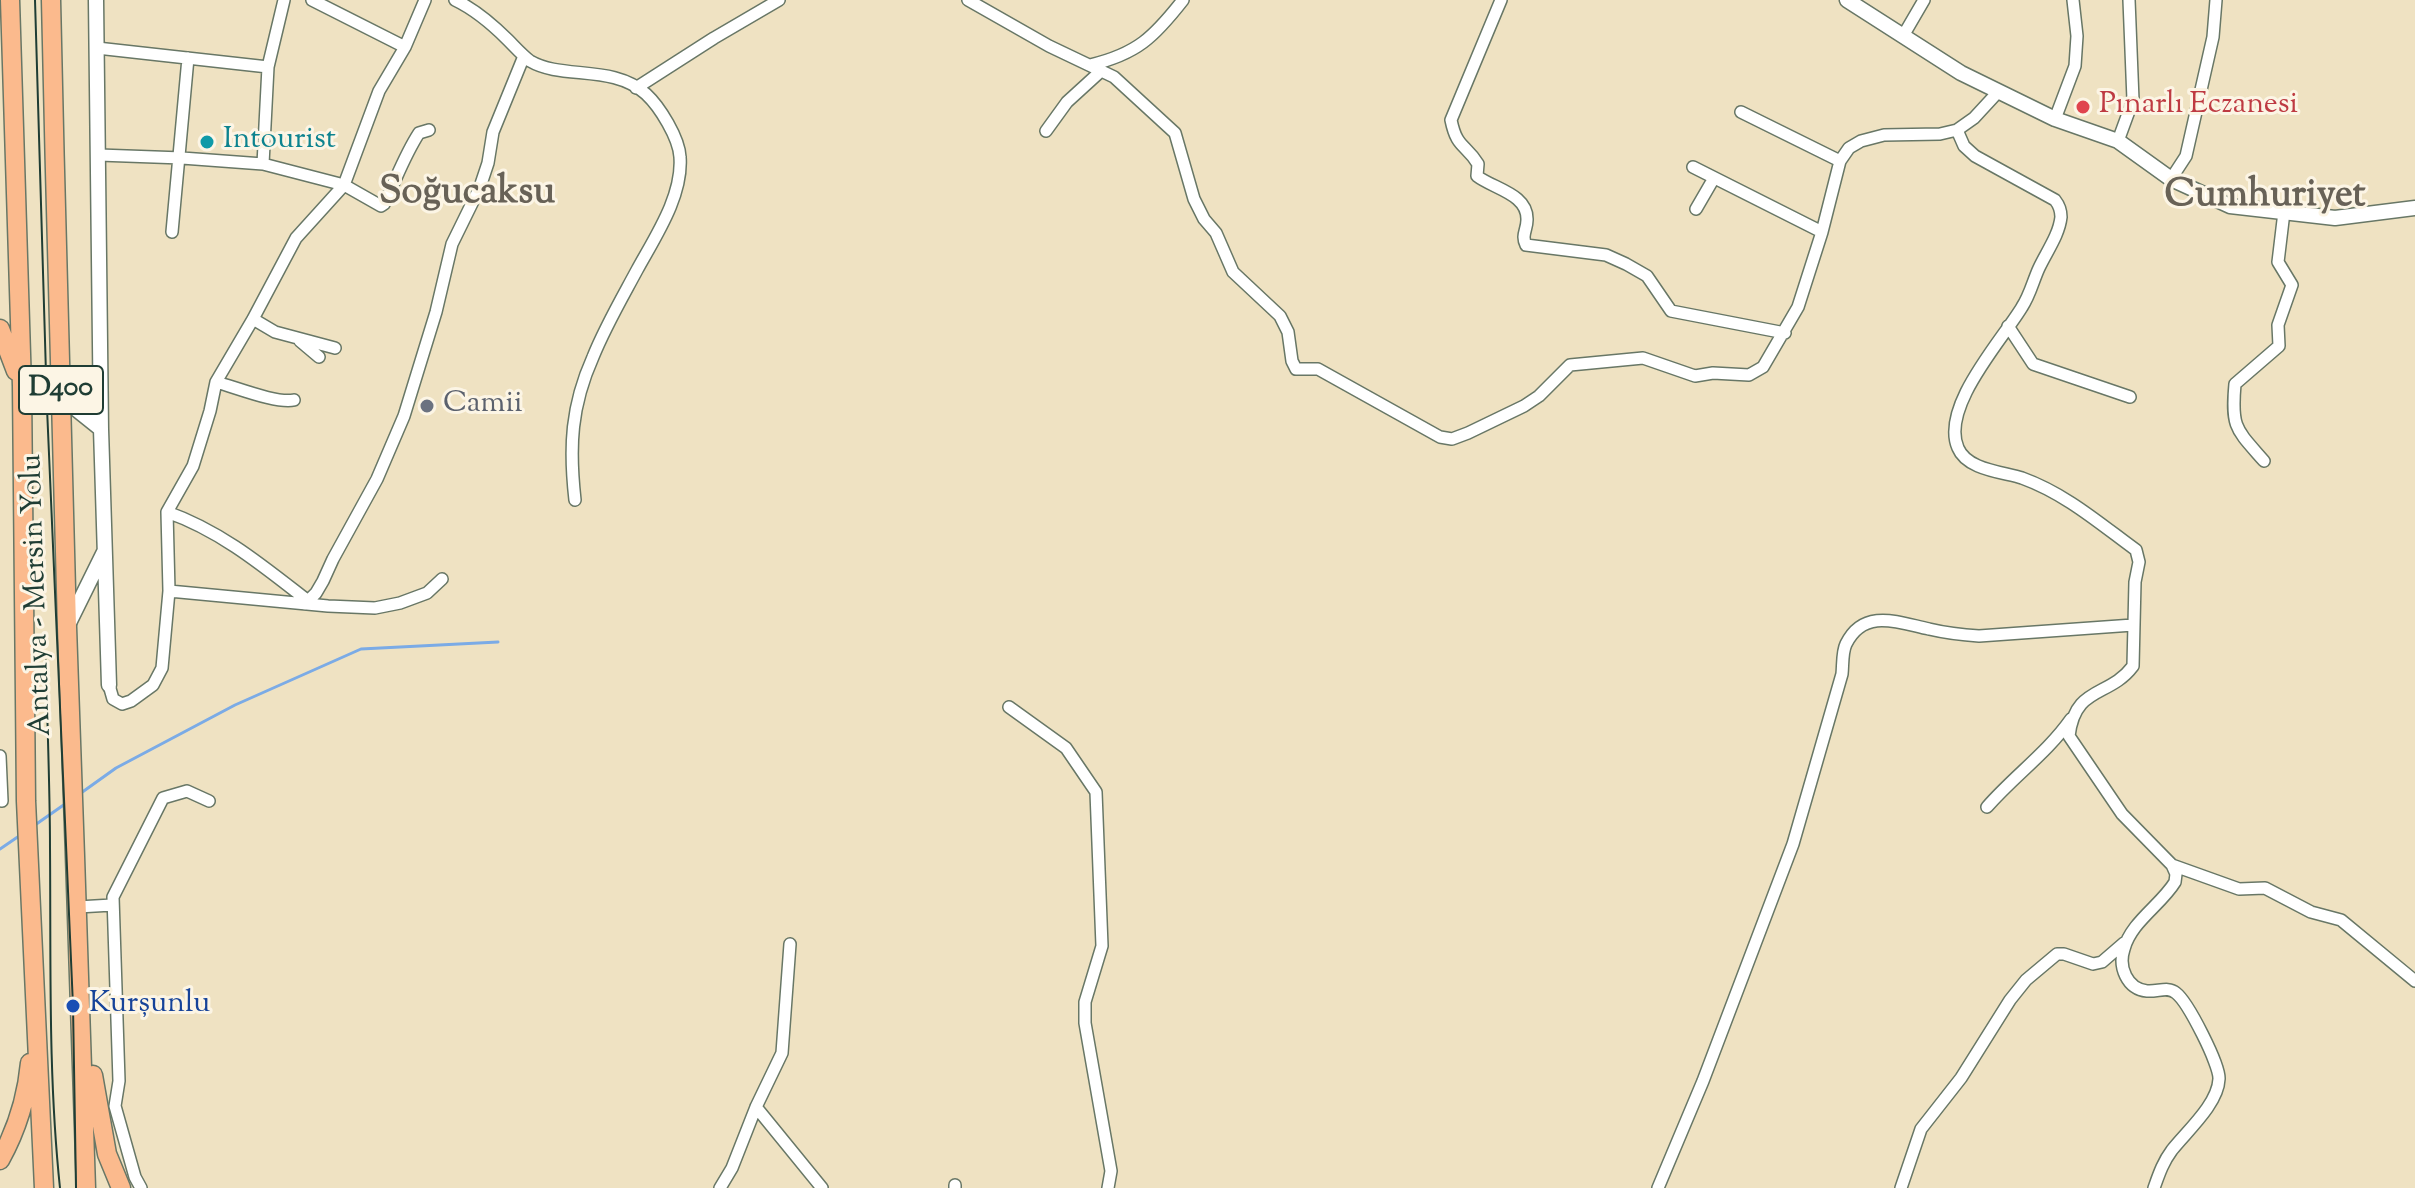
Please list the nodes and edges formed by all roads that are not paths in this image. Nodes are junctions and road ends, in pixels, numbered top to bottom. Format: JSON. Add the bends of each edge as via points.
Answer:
{"nodes":[{"id":1,"x":96,"y":0,"type":"edge"},
{"id":2,"x":284,"y":0,"type":"edge"},
{"id":3,"x":312,"y":0,"type":"edge"},
{"id":4,"x":425,"y":0,"type":"edge"},
{"id":5,"x":455,"y":0,"type":"edge"},
{"id":6,"x":779,"y":0,"type":"edge"},
{"id":7,"x":968,"y":0,"type":"edge"},
{"id":8,"x":1183,"y":0,"type":"edge"},
{"id":9,"x":1501,"y":0,"type":"edge"},
{"id":10,"x":1924,"y":0,"type":"edge"},
{"id":11,"x":2073,"y":0,"type":"edge"},
{"id":12,"x":2129,"y":0,"type":"edge"},
{"id":13,"x":2216,"y":0,"type":"edge"},
{"id":14,"x":1852,"y":1,"type":"edge"},
{"id":15,"x":9,"y":5,"type":"edge"},
{"id":16,"x":52,"y":5,"type":"edge"},
{"id":17,"x":1903,"y":36,"type":"junction"},
{"id":18,"x":405,"y":47,"type":"junction"},
{"id":19,"x":97,"y":48,"type":"junction"},
{"id":20,"x":524,"y":56,"type":"junction"},
{"id":21,"x":188,"y":58,"type":"junction"},
{"id":22,"x":268,"y":67,"type":"junction"},
{"id":23,"x":1096,"y":68,"type":"junction"},
{"id":24,"x":636,"y":88,"type":"junction"},
{"id":25,"x":1998,"y":92,"type":"junction"},
{"id":26,"x":1741,"y":112,"type":"dead end"},
{"id":27,"x":2055,"y":119,"type":"junction"},
{"id":28,"x":429,"y":130,"type":"dead end"},
{"id":29,"x":1957,"y":130,"type":"junction"},
{"id":30,"x":1046,"y":131,"type":"dead end"},
{"id":31,"x":2118,"y":141,"type":"junction"},
{"id":32,"x":99,"y":155,"type":"junction"},
{"id":33,"x":179,"y":158,"type":"junction"},
{"id":34,"x":1840,"y":161,"type":"junction"},
{"id":35,"x":263,"y":164,"type":"junction"},
{"id":36,"x":1693,"y":167,"type":"dead end"},
{"id":37,"x":1714,"y":178,"type":"junction"},
{"id":38,"x":2171,"y":179,"type":"junction"},
{"id":39,"x":344,"y":185,"type":"junction"},
{"id":40,"x":2415,"y":208,"type":"edge"},
{"id":41,"x":1696,"y":209,"type":"dead end"},
{"id":42,"x":2284,"y":212,"type":"junction"},
{"id":43,"x":172,"y":232,"type":"dead end"},
{"id":44,"x":1822,"y":232,"type":"junction"},
{"id":45,"x":253,"y":319,"type":"junction"},
{"id":46,"x":2008,"y":326,"type":"junction"},
{"id":47,"x":1,"y":332,"type":"edge"},
{"id":48,"x":1785,"y":333,"type":"junction"},
{"id":49,"x":296,"y":338,"type":"junction"},
{"id":50,"x":335,"y":348,"type":"dead end"},
{"id":51,"x":319,"y":357,"type":"dead end"},
{"id":52,"x":0,"y":358,"type":"edge"},
{"id":53,"x":216,"y":382,"type":"junction"},
{"id":54,"x":22,"y":386,"type":"junction"},
{"id":55,"x":61,"y":397,"type":"junction"},
{"id":56,"x":2130,"y":397,"type":"dead end"},
{"id":57,"x":294,"y":400,"type":"dead end"},
{"id":58,"x":101,"y":429,"type":"junction"},
{"id":59,"x":2264,"y":461,"type":"dead end"},
{"id":60,"x":575,"y":500,"type":"dead end"},
{"id":61,"x":167,"y":512,"type":"junction"},
{"id":62,"x":105,"y":549,"type":"junction"},
{"id":63,"x":442,"y":579,"type":"dead end"},
{"id":64,"x":169,"y":591,"type":"junction"},
{"id":65,"x":306,"y":602,"type":"junction"},
{"id":66,"x":2133,"y":625,"type":"junction"},
{"id":67,"x":67,"y":627,"type":"junction"},
{"id":68,"x":109,"y":685,"type":"joint"},
{"id":69,"x":1009,"y":707,"type":"dead end"},
{"id":70,"x":2071,"y":719,"type":"junction"},
{"id":71,"x":0,"y":756,"type":"edge"},
{"id":72,"x":2,"y":801,"type":"edge"},
{"id":73,"x":209,"y":801,"type":"dead end"},
{"id":74,"x":1987,"y":807,"type":"dead end"},
{"id":75,"x":2172,"y":865,"type":"junction"},
{"id":76,"x":112,"y":905,"type":"junction"},
{"id":77,"x":78,"y":907,"type":"junction"},
{"id":78,"x":2130,"y":937,"type":"junction"},
{"id":79,"x":790,"y":944,"type":"dead end"},
{"id":80,"x":2415,"y":981,"type":"edge"},
{"id":81,"x":37,"y":1000,"type":"junction"},
{"id":82,"x":81,"y":1002,"type":"junction"},
{"id":83,"x":756,"y":1107,"type":"junction"},
{"id":84,"x":0,"y":1160,"type":"edge"},
{"id":85,"x":44,"y":1188,"type":"edge"},
{"id":86,"x":86,"y":1188,"type":"edge"},
{"id":87,"x":121,"y":1188,"type":"edge"},
{"id":88,"x":141,"y":1188,"type":"edge"},
{"id":89,"x":720,"y":1188,"type":"edge"},
{"id":90,"x":822,"y":1188,"type":"edge"},
{"id":91,"x":1108,"y":1188,"type":"edge"},
{"id":92,"x":1658,"y":1188,"type":"edge"},
{"id":93,"x":1901,"y":1188,"type":"edge"},
{"id":94,"x":2154,"y":1188,"type":"edge"}],
"edges":[{"from":1,"to":19,"type":"street"},
{"from":2,"to":22,"type":"street"},
{"from":3,"to":18,"type":"street"},
{"from":4,"to":18,"type":"street"},
{"from":5,"to":20,"type":"street","via":[[488,21]]},
{"from":6,"to":24,"type":"street"},
{"from":7,"to":23,"type":"street"},
{"from":8,"to":23,"type":"street","via":[[1151,38]]},
{"from":9,"to":48,"type":"street","via":[[1451,120],[1455,138],[1478,164],[1477,176],[1525,206],[1526,245],[1606,255],[1647,276],[1671,311]]},
{"from":10,"to":17,"type":"street"},
{"from":11,"to":27,"type":"street","via":[[2075,66]]},
{"from":12,"to":31,"type":"street","via":[[2133,100]]},
{"from":13,"to":38,"type":"street","via":[[2213,37],[2186,156]]},
{"from":14,"to":17,"type":"street"},
{"from":15,"to":54,"type":"highway","name":"Antalya - Mersin Yolu","number":"D400"},
{"from":16,"to":55,"type":"highway","name":"Antalya - Mersin Yolu","number":"D400"},
{"from":17,"to":25,"type":"street"},
{"from":18,"to":39,"type":"street","via":[[379,91]]},
{"from":19,"to":21,"type":"street"},
{"from":19,"to":32,"type":"street"},
{"from":20,"to":24,"type":"street","via":[[546,67],[611,77]]},
{"from":20,"to":65,"type":"street","via":[[493,132],[480,187],[452,244],[394,440],[323,581]]},
{"from":21,"to":22,"type":"street"},
{"from":21,"to":33,"type":"street"},
{"from":22,"to":35,"type":"street"},
{"from":23,"to":30,"type":"street"},
{"from":23,"to":48,"type":"street","via":[[1114,77],[1175,133],[1204,219],[1233,272],[1280,316],[1296,369],[1318,369],[1440,437],[1452,439],[1524,406],[1570,365],[1643,358],[1695,376],[1749,375],[1763,367]]},
{"from":24,"to":60,"type":"street","via":[[673,131],[678,174],[658,234],[592,358],[581,391],[571,435]]},
{"from":25,"to":27,"type":"street"},
{"from":25,"to":29,"type":"street"},
{"from":26,"to":34,"type":"street"},
{"from":27,"to":31,"type":"street"},
{"from":28,"to":39,"type":"street","via":[[419,133],[406,153],[381,206]]},
{"from":29,"to":34,"type":"street","via":[[1861,141]]},
{"from":29,"to":46,"type":"street","via":[[1975,156],[2049,195],[2060,208],[2055,235]]},
{"from":31,"to":38,"type":"street"},
{"from":32,"to":33,"type":"street"},
{"from":32,"to":58,"type":"street"},
{"from":33,"to":35,"type":"street"},
{"from":33,"to":43,"type":"street"},
{"from":34,"to":44,"type":"street"},
{"from":35,"to":39,"type":"street"},
{"from":36,"to":37,"type":"street"},
{"from":37,"to":41,"type":"street"},
{"from":37,"to":44,"type":"street"},
{"from":38,"to":42,"type":"street","via":[[2230,206]]},
{"from":39,"to":45,"type":"street","via":[[296,238]]},
{"from":40,"to":42,"type":"street","via":[[2335,218]]},
{"from":42,"to":59,"type":"street","via":[[2278,262],[2292,285],[2278,325],[2279,346],[2235,384],[2232,414],[2236,429]]},
{"from":44,"to":48,"type":"street"},
{"from":45,"to":49,"type":"street"},
{"from":45,"to":53,"type":"street"},
{"from":46,"to":56,"type":"street","via":[[2033,364]]},
{"from":46,"to":66,"type":"street","via":[[1959,409],[1956,446],[1975,464],[2071,500],[2136,550]]},
{"from":47,"to":52,"type":"street"},
{"from":47,"to":54,"type":"highway"},
{"from":49,"to":50,"type":"street"},
{"from":49,"to":51,"type":"street"},
{"from":53,"to":57,"type":"street","via":[[274,400]]},
{"from":53,"to":61,"type":"street","via":[[193,466]]},
{"from":54,"to":81,"type":"highway","name":"Antalya - Mersin Yolu","number":"D400","via":[[26,801]]},
{"from":55,"to":58,"type":"street"},
{"from":55,"to":67,"type":"highway","name":"Antalya - Mersin Yolu","number":"D400"},
{"from":58,"to":62,"type":"street"},
{"from":61,"to":64,"type":"street"},
{"from":61,"to":65,"type":"street","via":[[228,541]]},
{"from":62,"to":67,"type":"street"},
{"from":62,"to":68,"type":"street"},
{"from":63,"to":65,"type":"street","via":[[427,593],[375,608]]},
{"from":64,"to":65,"type":"street"},
{"from":64,"to":68,"type":"street","via":[[162,668],[153,685],[122,704],[113,699]]},
{"from":66,"to":70,"type":"street","via":[[2133,666],[2118,682],[2089,696]]},
{"from":66,"to":92,"type":"street","via":[[1979,636],[1882,619],[1857,629],[1844,647],[1842,674],[1793,844]]},
{"from":67,"to":77,"type":"highway","name":"Antalya - Mersin Yolu","number":"D400"},
{"from":69,"to":91,"type":"street","via":[[1066,748],[1096,792],[1102,946],[1085,1002],[1085,1023],[1111,1171]]},
{"from":70,"to":74,"type":"street"},
{"from":70,"to":75,"type":"street","via":[[2069,736],[2107,794]]},
{"from":71,"to":72,"type":"street"},
{"from":73,"to":76,"type":"street","via":[[187,791],[163,798]]},
{"from":75,"to":78,"type":"street","via":[[2176,874],[2171,889]]},
{"from":75,"to":80,"type":"street","via":[[2239,889],[2265,888],[2311,912],[2341,920]]},
{"from":76,"to":77,"type":"street"},
{"from":76,"to":88,"type":"street","via":[[119,1081],[115,1106]]},
{"from":77,"to":82,"type":"highway","name":"Antalya - Mersin Yolu","number":"D400"},
{"from":78,"to":93,"type":"street","via":[[2102,962],[2057,954],[2026,980],[1921,1129]]},
{"from":78,"to":94,"type":"street","via":[[2122,955],[2126,978],[2139,989],[2175,992],[2210,1050],[2219,1078],[2205,1111],[2163,1163]]},
{"from":79,"to":83,"type":"street","via":[[782,1053]]},
{"from":81,"to":84,"type":"highway","via":[[29,1078]]},
{"from":81,"to":85,"type":"highway","name":"Antalya - Mersin Yolu","number":"D400"},
{"from":82,"to":86,"type":"highway","name":"Antalya - Mersin Yolu","number":"D400"},
{"from":82,"to":87,"type":"highway","via":[[107,1154]]},
{"from":83,"to":89,"type":"street"},
{"from":83,"to":90,"type":"street"}]}
